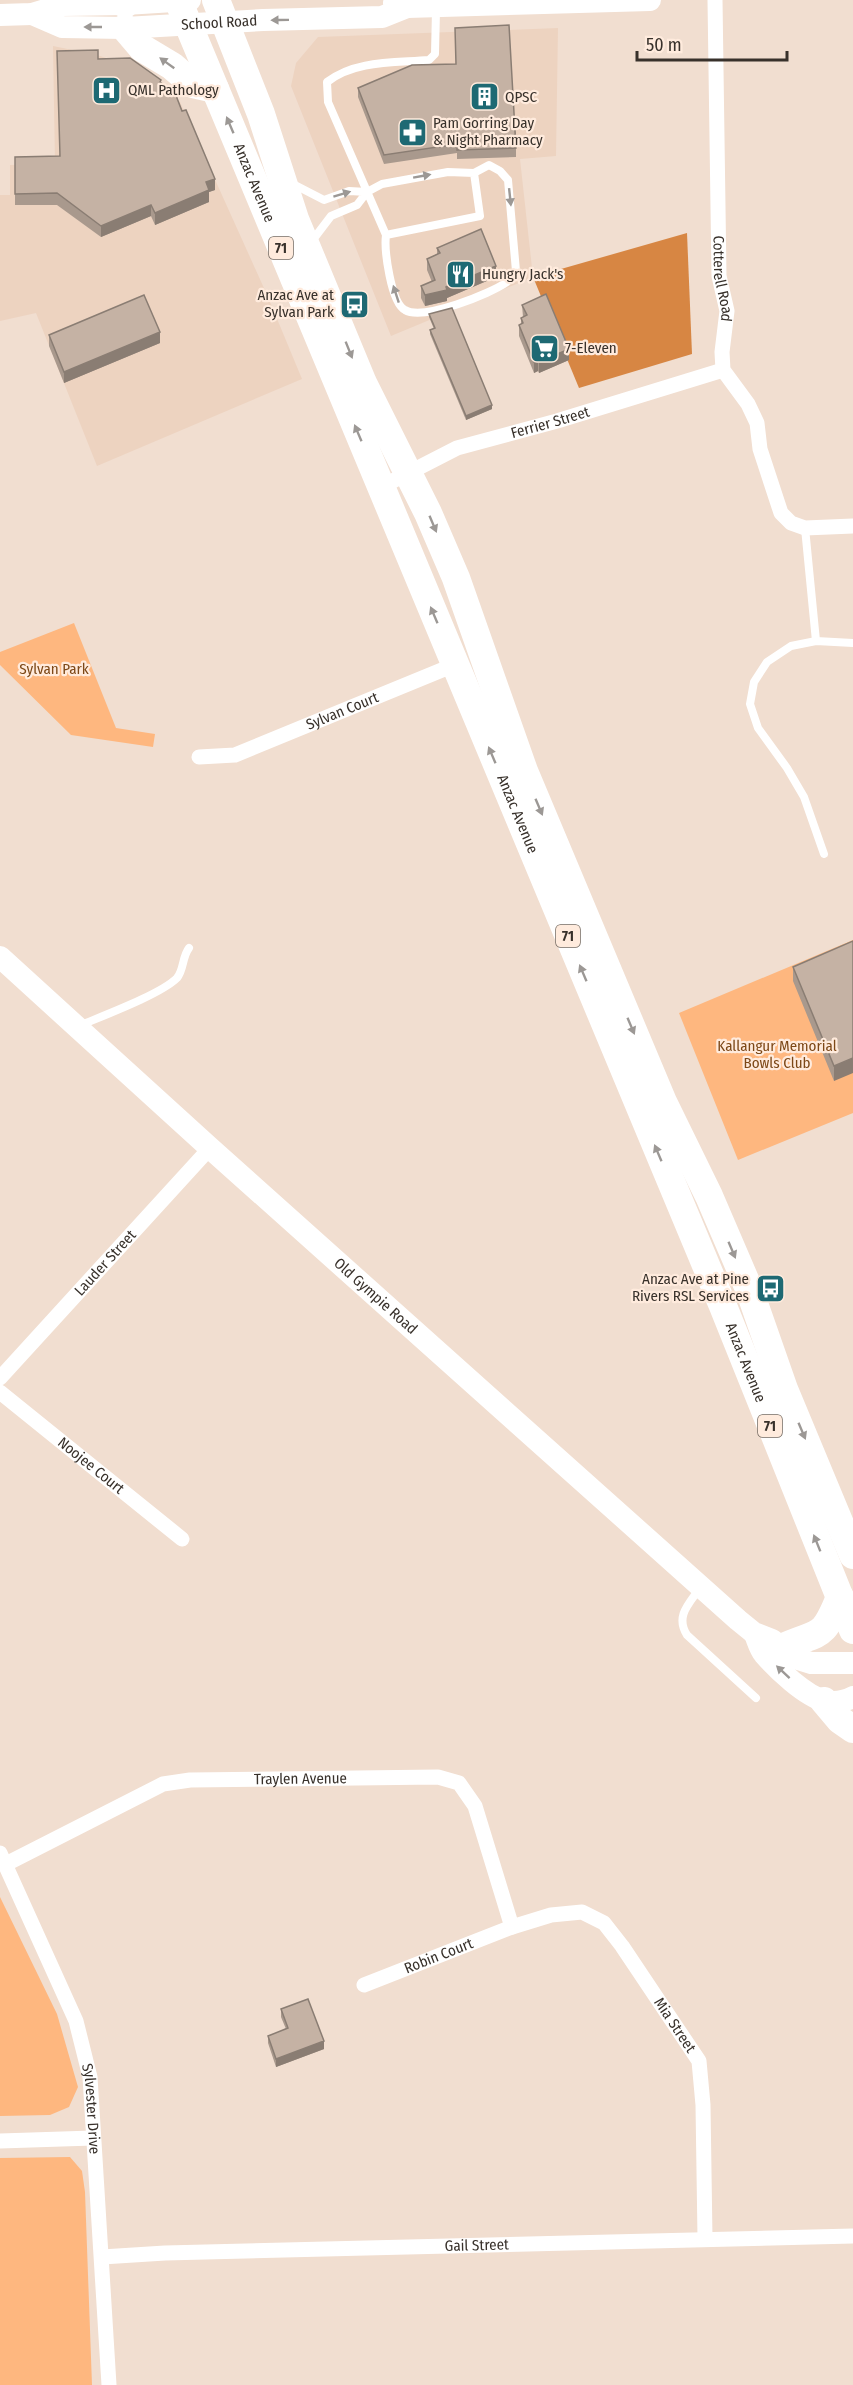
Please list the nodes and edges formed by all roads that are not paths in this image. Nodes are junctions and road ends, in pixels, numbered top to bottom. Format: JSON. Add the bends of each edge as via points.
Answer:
{"nodes":[{"id":1,"x":385,"y":0,"type":"edge"},
{"id":2,"x":650,"y":0,"type":"edge"},
{"id":3,"x":715,"y":0,"type":"edge"},
{"id":4,"x":183,"y":6,"type":"edge"},
{"id":5,"x":407,"y":7,"type":"junction"},
{"id":6,"x":436,"y":7,"type":"junction"},
{"id":7,"x":340,"y":9,"type":"edge"},
{"id":8,"x":126,"y":11,"type":"edge"},
{"id":9,"x":221,"y":11,"type":"edge"},
{"id":10,"x":0,"y":15,"type":"edge"},
{"id":11,"x":215,"y":89,"type":"junction"},
{"id":12,"x":474,"y":173,"type":"junction"},
{"id":13,"x":282,"y":178,"type":"junction"},
{"id":14,"x":367,"y":192,"type":"junction"},
{"id":15,"x":386,"y":235,"type":"junction"},
{"id":16,"x":307,"y":248,"type":"junction"},
{"id":17,"x":723,"y":370,"type":"junction"},
{"id":18,"x":407,"y":472,"type":"junction"},
{"id":19,"x":381,"y":488,"type":"junction"},
{"id":20,"x":853,"y":526,"type":"edge"},
{"id":21,"x":805,"y":528,"type":"junction"},
{"id":22,"x":816,"y":640,"type":"junction"},
{"id":23,"x":853,"y":644,"type":"edge"},
{"id":24,"x":484,"y":654,"type":"junction"},
{"id":25,"x":455,"y":664,"type":"junction"},
{"id":26,"x":199,"y":757,"type":"dead end"},
{"id":27,"x":824,"y":854,"type":"dead end"},
{"id":28,"x":189,"y":948,"type":"dead end"},
{"id":29,"x":0,"y":957,"type":"edge"},
{"id":30,"x":77,"y":1027,"type":"junction"},
{"id":31,"x":210,"y":1148,"type":"junction"},
{"id":32,"x":709,"y":1196,"type":"junction"},
{"id":33,"x":681,"y":1207,"type":"junction"},
{"id":34,"x":0,"y":1378,"type":"edge"},
{"id":35,"x":0,"y":1392,"type":"edge"},
{"id":36,"x":182,"y":1539,"type":"dead end"},
{"id":37,"x":853,"y":1556,"type":"edge"},
{"id":38,"x":701,"y":1587,"type":"junction"},
{"id":39,"x":840,"y":1597,"type":"junction"},
{"id":40,"x":853,"y":1630,"type":"edge"},
{"id":41,"x":754,"y":1633,"type":"junction"},
{"id":42,"x":781,"y":1648,"type":"junction"},
{"id":43,"x":853,"y":1664,"type":"edge"},
{"id":44,"x":853,"y":1697,"type":"edge"},
{"id":45,"x":756,"y":1698,"type":"dead end"},
{"id":46,"x":824,"y":1701,"type":"junction"},
{"id":47,"x":853,"y":1729,"type":"edge"},
{"id":48,"x":3,"y":1858,"type":"edge"},
{"id":49,"x":512,"y":1927,"type":"junction"},
{"id":50,"x":364,"y":1985,"type":"dead end"},
{"id":51,"x":93,"y":2138,"type":"junction"},
{"id":52,"x":0,"y":2141,"type":"edge"},
{"id":53,"x":853,"y":2236,"type":"edge"},
{"id":54,"x":705,"y":2238,"type":"junction"},
{"id":55,"x":102,"y":2258,"type":"junction"},
{"id":56,"x":108,"y":2385,"type":"edge"}],
"edges":[{"from":1,"to":5,"type":"main road","name":"School Road"},
{"from":2,"to":6,"type":"main road","name":"School Road"},
{"from":3,"to":17,"type":"street","name":"Cotterell Road","via":[[719,276],[727,311]]},
{"from":4,"to":8,"type":"main road","name":"School Road"},
{"from":4,"to":9,"type":"main road","name":"School Road"},
{"from":4,"to":11,"type":"highway","name":"Anzac Avenue","number":"71"},
{"from":5,"to":6,"type":"main road","name":"School Road"},
{"from":5,"to":7,"type":"main road","name":"School Road","via":[[382,17]]},
{"from":6,"to":14,"type":"lane","via":[[435,54],[429,60],[372,64],[339,73],[327,82],[328,102]]},
{"from":7,"to":9,"type":"main road","name":"School Road","one_way":true},
{"from":8,"to":10,"type":"main road","name":"School Road","via":[[62,27],[32,14]]},
{"from":11,"to":8,"type":"highway","one_way":true,"via":[[193,84],[142,48]]},
{"from":9,"to":13,"type":"highway","name":"Anzac Avenue","number":"71"},
{"from":19,"to":11,"type":"highway","name":"Anzac Avenue","number":"71","one_way":true},
{"from":14,"to":12,"type":"lane","one_way":true,"via":[[382,184],[448,172]]},
{"from":12,"to":15,"type":"lane","via":[[480,216]]},
{"from":12,"to":15,"type":"lane","one_way":true,"via":[[489,165],[508,180],[516,271],[507,281],[431,312],[405,311],[392,281],[384,248]]},
{"from":13,"to":14,"type":"lane","one_way":true,"via":[[324,200],[349,191]]},
{"from":13,"to":16,"type":"highway","name":"Anzac Avenue","number":"71"},
{"from":14,"to":15,"type":"lane"},
{"from":14,"to":16,"type":"lane","via":[[357,205],[331,216]]},
{"from":16,"to":18,"type":"highway","name":"Anzac Avenue","number":"71","one_way":true,"via":[[363,383]]},
{"from":17,"to":18,"type":"street","name":"Ferrier Street","via":[[457,448]]},
{"from":17,"to":21,"type":"street","via":[[757,423],[760,449],[781,513],[791,523]]},
{"from":18,"to":19,"type":"street","name":"Ferrier Street"},
{"from":18,"to":24,"type":"highway","name":"Anzac Avenue","number":"71","one_way":true,"via":[[456,578]]},
{"from":25,"to":19,"type":"highway","name":"Anzac Avenue","number":"71","one_way":true},
{"from":20,"to":21,"type":"street"},
{"from":21,"to":22,"type":"lane"},
{"from":22,"to":23,"type":"lane"},
{"from":22,"to":27,"type":"lane","via":[[791,646],[766,662],[754,682],[750,704],[758,728],[804,797]]},
{"from":24,"to":25,"type":"street","name":"Sylvan Court"},
{"from":24,"to":32,"type":"highway","name":"Anzac Avenue","number":"71","one_way":true,"via":[[546,824],[663,1102]]},
{"from":25,"to":26,"type":"street","name":"Sylvan Court","via":[[235,755]]},
{"from":33,"to":25,"type":"highway","name":"Anzac Avenue","number":"71","one_way":true},
{"from":28,"to":30,"type":"lane","via":[[179,976],[166,987]]},
{"from":29,"to":30,"type":"main road","name":"Old Gympie Road"},
{"from":30,"to":31,"type":"main road","name":"Old Gympie Road"},
{"from":31,"to":34,"type":"street","name":"Lauder Street"},
{"from":31,"to":38,"type":"main road","name":"Old Gympie Road"},
{"from":32,"to":33,"type":"highway"},
{"from":32,"to":37,"type":"highway","name":"Anzac Avenue","number":"71","one_way":true},
{"from":39,"to":33,"type":"highway","name":"Anzac Avenue","number":"71","one_way":true},
{"from":35,"to":36,"type":"street","name":"Noojee Court"},
{"from":38,"to":41,"type":"main road","name":"Old Gympie Road"},
{"from":38,"to":45,"type":"lane","via":[[684,1610],[682,1627]]},
{"from":39,"to":40,"type":"highway","name":"Anzac Avenue","number":"71"},
{"from":39,"to":42,"type":"highway","via":[[822,1632]]},
{"from":41,"to":42,"type":"main road","name":"Old Gympie Road"},
{"from":46,"to":41,"type":"main road","name":"Old Gympie Road","one_way":true,"via":[[798,1686],[762,1652]]},
{"from":42,"to":43,"type":"main road","name":"Old Gympie Road","via":[[811,1663]]},
{"from":44,"to":46,"type":"main road"},
{"from":46,"to":47,"type":"highway"},
{"from":48,"to":49,"type":"street","name":"Traylen Avenue","via":[[163,1784],[190,1780],[438,1777],[459,1783],[475,1806]]},
{"from":48,"to":51,"type":"street","name":"Sylvester Drive","via":[[76,2021],[90,2077]]},
{"from":49,"to":50,"type":"street","name":"Robin Court"},
{"from":49,"to":54,"type":"street","name":"Mia Street","via":[[551,1915],[582,1912],[604,1923],[682,2033],[699,2061]]},
{"from":51,"to":52,"type":"street"},
{"from":51,"to":55,"type":"street","name":"Sylvester Drive"},
{"from":53,"to":54,"type":"street","name":"Gail Street"},
{"from":54,"to":55,"type":"street","name":"Gail Street","via":[[188,2252]]},
{"from":55,"to":56,"type":"street","name":"Sylvester Drive"}]}
